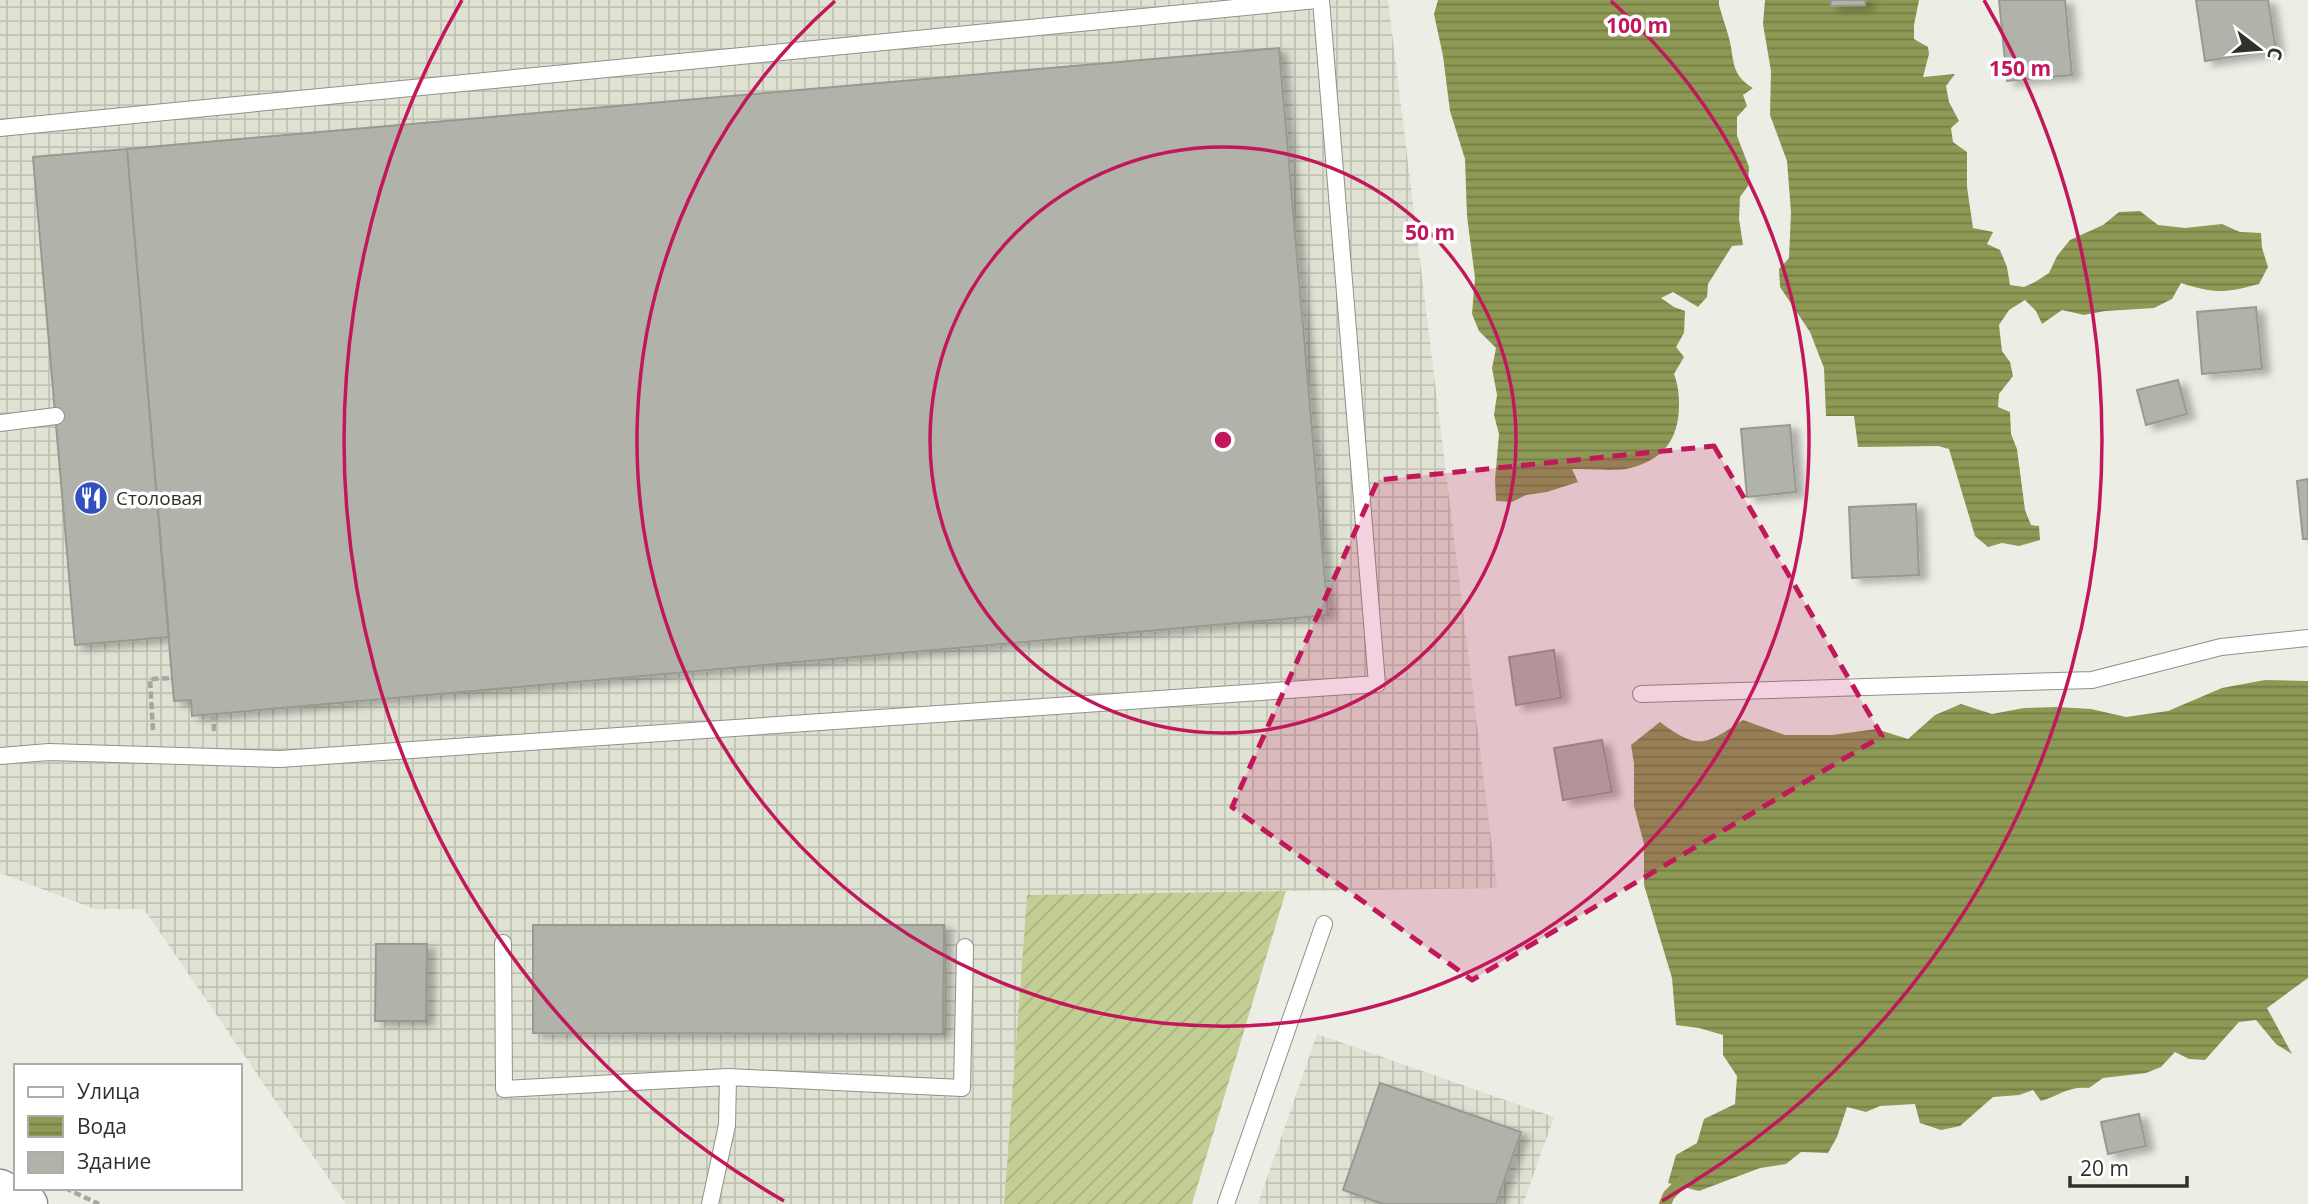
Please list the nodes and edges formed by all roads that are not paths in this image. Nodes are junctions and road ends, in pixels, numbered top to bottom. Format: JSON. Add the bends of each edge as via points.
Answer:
{"nodes":[{"id":1,"x":1319,"y":0,"type":"edge"},
{"id":2,"x":0,"y":128,"type":"edge"},
{"id":3,"x":55,"y":416,"type":"dead end"},
{"id":4,"x":0,"y":422,"type":"edge"},
{"id":5,"x":2308,"y":638,"type":"edge"},
{"id":6,"x":1641,"y":694,"type":"dead end"},
{"id":7,"x":0,"y":756,"type":"edge"},
{"id":8,"x":1324,"y":924,"type":"dead end"},
{"id":9,"x":503,"y":943,"type":"dead end"},
{"id":10,"x":965,"y":947,"type":"dead end"},
{"id":11,"x":728,"y":1077,"type":"junction"},
{"id":12,"x":0,"y":1189,"type":"edge"},
{"id":13,"x":28,"y":1204,"type":"edge"},
{"id":14,"x":710,"y":1204,"type":"edge"},
{"id":15,"x":1226,"y":1204,"type":"edge"}],
"edges":[{"from":1,"to":2,"type":"lane"},
{"from":1,"to":7,"type":"lane","via":[[1377,684],[280,759],[49,752]]},
{"from":3,"to":4,"type":"lane"},
{"from":5,"to":6,"type":"lane","via":[[2221,647],[2092,680]]},
{"from":8,"to":15,"type":"lane"},
{"from":9,"to":11,"type":"lane","via":[[504,1089]]},
{"from":10,"to":11,"type":"lane","via":[[962,1088]]},
{"from":11,"to":14,"type":"lane","via":[[727,1125]]},
{"from":12,"to":13,"type":"main road"}]}
